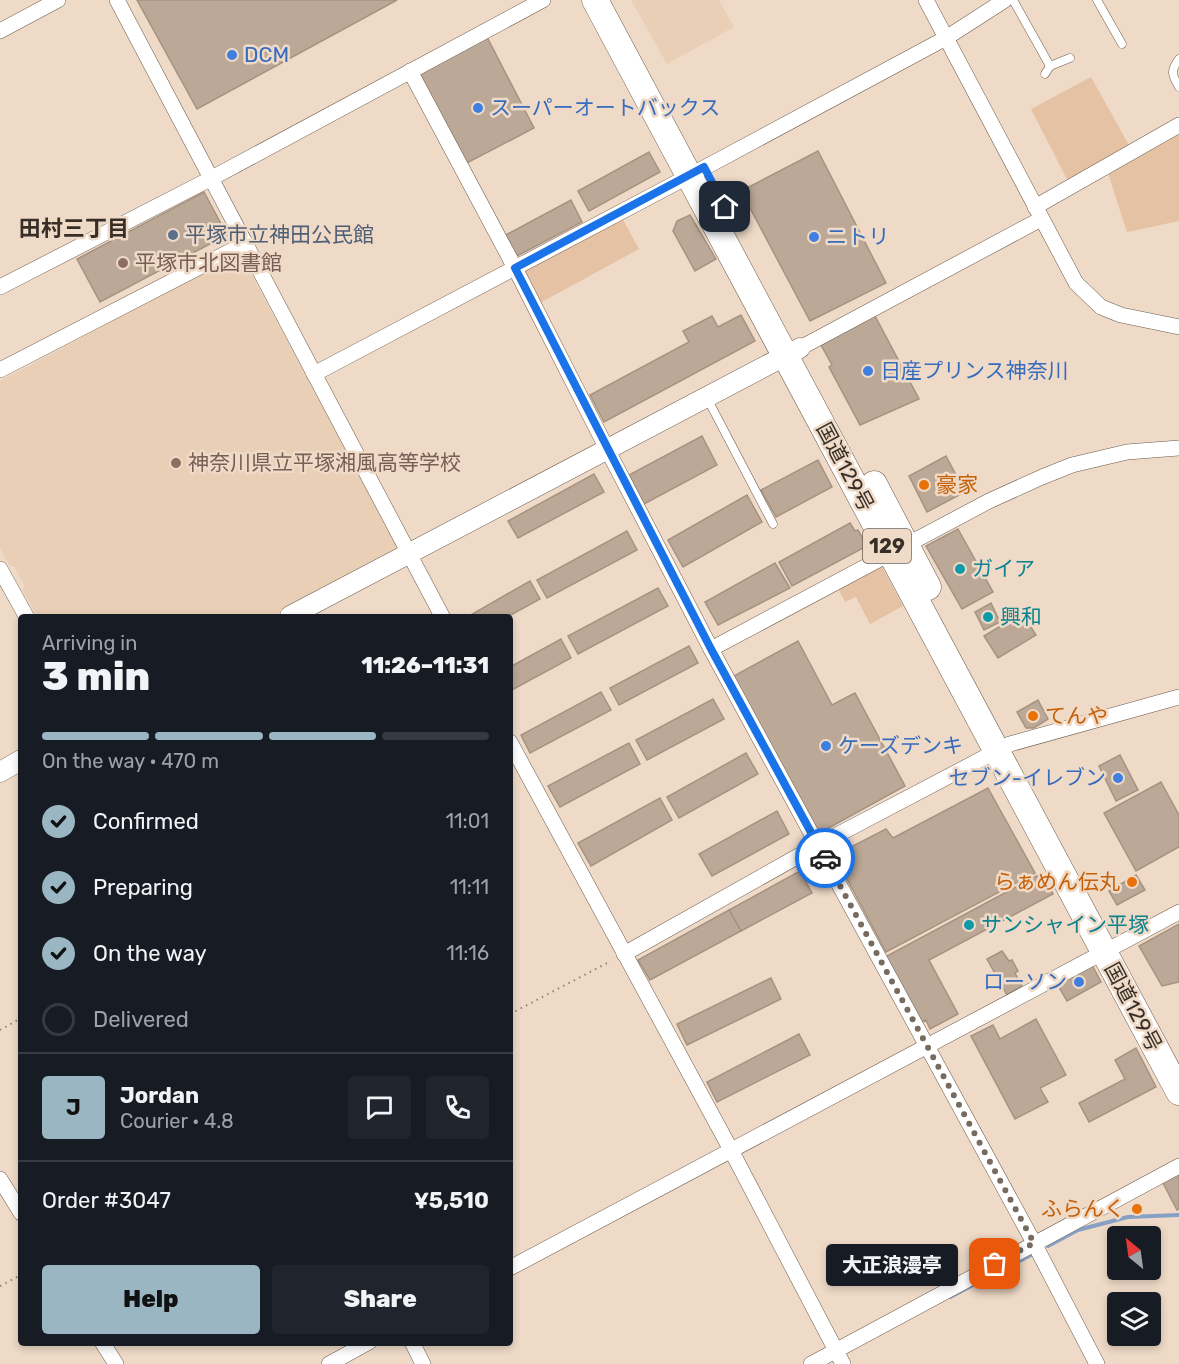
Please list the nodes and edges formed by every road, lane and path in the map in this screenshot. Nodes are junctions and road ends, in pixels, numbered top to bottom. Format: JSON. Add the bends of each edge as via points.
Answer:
{"nodes":[{"id":1,"x":58,"y":0,"type":"edge"},
{"id":2,"x":117,"y":0,"type":"edge"},
{"id":3,"x":543,"y":0,"type":"edge"},
{"id":4,"x":596,"y":0,"type":"edge"},
{"id":5,"x":615,"y":0,"type":"edge"},
{"id":6,"x":926,"y":0,"type":"edge"},
{"id":7,"x":1005,"y":0,"type":"edge"},
{"id":8,"x":1013,"y":0,"type":"edge"},
{"id":9,"x":1098,"y":0,"type":"edge"},
{"id":10,"x":0,"y":31,"type":"edge"},
{"id":11,"x":946,"y":38,"type":"junction"},
{"id":12,"x":1122,"y":44,"type":"dead end"},
{"id":13,"x":1070,"y":58,"type":"dead end"},
{"id":14,"x":1179,"y":59,"type":"edge"},
{"id":15,"x":1050,"y":66,"type":"junction"},
{"id":16,"x":410,"y":71,"type":"junction"},
{"id":17,"x":1045,"y":74,"type":"dead end"},
{"id":18,"x":1179,"y":87,"type":"edge"},
{"id":19,"x":1179,"y":125,"type":"edge"},
{"id":20,"x":697,"y":172,"type":"junction"},
{"id":21,"x":212,"y":178,"type":"junction"},
{"id":22,"x":1038,"y":213,"type":"junction"},
{"id":23,"x":246,"y":243,"type":"junction"},
{"id":24,"x":515,"y":268,"type":"junction"},
{"id":25,"x":0,"y":287,"type":"edge"},
{"id":26,"x":1179,"y":327,"type":"edge"},
{"id":27,"x":793,"y":352,"type":"junction"},
{"id":28,"x":0,"y":370,"type":"edge"},
{"id":29,"x":314,"y":374,"type":"junction"},
{"id":30,"x":706,"y":397,"type":"junction"},
{"id":31,"x":1179,"y":448,"type":"edge"},
{"id":32,"x":607,"y":449,"type":"junction"},
{"id":33,"x":773,"y":524,"type":"dead end"},
{"id":34,"x":899,"y":550,"type":"junction"},
{"id":35,"x":408,"y":553,"type":"junction"},
{"id":36,"x":0,"y":569,"type":"edge"},
{"id":37,"x":25,"y":614,"type":"edge"},
{"id":38,"x":294,"y":614,"type":"edge"},
{"id":39,"x":441,"y":614,"type":"edge"},
{"id":40,"x":711,"y":649,"type":"junction"},
{"id":41,"x":1179,"y":697,"type":"edge"},
{"id":42,"x":1003,"y":748,"type":"junction"},
{"id":43,"x":513,"y":754,"type":"edge"},
{"id":44,"x":18,"y":762,"type":"edge"},
{"id":45,"x":0,"y":772,"type":"edge"},
{"id":46,"x":818,"y":845,"type":"junction"},
{"id":47,"x":1179,"y":912,"type":"edge"},
{"id":48,"x":1111,"y":948,"type":"junction"},
{"id":49,"x":624,"y":954,"type":"junction"},
{"id":50,"x":513,"y":1012,"type":"edge"},
{"id":51,"x":18,"y":1020,"type":"edge"},
{"id":52,"x":0,"y":1030,"type":"edge"},
{"id":53,"x":927,"y":1046,"type":"junction"},
{"id":54,"x":1179,"y":1058,"type":"edge"},
{"id":55,"x":1179,"y":1092,"type":"edge"},
{"id":56,"x":731,"y":1149,"type":"junction"},
{"id":57,"x":1179,"y":1166,"type":"edge"},
{"id":58,"x":0,"y":1179,"type":"edge"},
{"id":59,"x":18,"y":1208,"type":"edge"},
{"id":60,"x":1034,"y":1243,"type":"junction"},
{"id":61,"x":513,"y":1266,"type":"edge"},
{"id":62,"x":18,"y":1277,"type":"edge"},
{"id":63,"x":0,"y":1286,"type":"edge"},
{"id":64,"x":105,"y":1346,"type":"edge"},
{"id":65,"x":362,"y":1346,"type":"edge"},
{"id":66,"x":414,"y":1346,"type":"edge"},
{"id":67,"x":840,"y":1357,"type":"edge"},
{"id":68,"x":116,"y":1364,"type":"edge"},
{"id":69,"x":329,"y":1364,"type":"edge"},
{"id":70,"x":423,"y":1364,"type":"edge"},
{"id":71,"x":811,"y":1364,"type":"edge"},
{"id":72,"x":1097,"y":1364,"type":"edge"}],
"edges":[{"from":1,"to":10,"type":"street"},
{"from":2,"to":21,"type":"street"},
{"from":3,"to":16,"type":"street"},
{"from":4,"to":20,"type":"highway","name":"国道129号","number":"129"},
{"from":5,"to":20,"type":"highway","name":"国道129号","number":"129"},
{"from":6,"to":11,"type":"street"},
{"from":7,"to":11,"type":"street"},
{"from":8,"to":15,"type":"lane"},
{"from":9,"to":12,"type":"lane"},
{"from":11,"to":20,"type":"street"},
{"from":11,"to":22,"type":"street"},
{"from":13,"to":15,"type":"lane"},
{"from":14,"to":18,"type":"lane","via":[[1173,76]]},
{"from":15,"to":17,"type":"lane"},
{"from":16,"to":21,"type":"street"},
{"from":16,"to":24,"type":"street"},
{"from":19,"to":22,"type":"street"},
{"from":20,"to":24,"type":"street"},
{"from":20,"to":27,"type":"highway","name":"国道129号","number":"129"},
{"from":21,"to":23,"type":"street"},
{"from":21,"to":25,"type":"street"},
{"from":22,"to":26,"type":"street","via":[[1076,283],[1101,307]]},
{"from":22,"to":27,"type":"street"},
{"from":23,"to":28,"type":"street"},
{"from":23,"to":29,"type":"street"},
{"from":24,"to":29,"type":"street"},
{"from":24,"to":32,"type":"street"},
{"from":27,"to":30,"type":"street"},
{"from":27,"to":34,"type":"highway","name":"国道129号","number":"129"},
{"from":29,"to":35,"type":"street"},
{"from":30,"to":32,"type":"street"},
{"from":30,"to":33,"type":"lane"},
{"from":31,"to":34,"type":"street","via":[[1127,452],[1072,465],[989,501]]},
{"from":32,"to":35,"type":"street"},
{"from":32,"to":40,"type":"street"},
{"from":34,"to":40,"type":"street"},
{"from":34,"to":42,"type":"highway","name":"国道129号","number":"129"},
{"from":35,"to":38,"type":"street"},
{"from":35,"to":39,"type":"street"},
{"from":36,"to":37,"type":"street"},
{"from":40,"to":46,"type":"street"},
{"from":41,"to":42,"type":"street"},
{"from":42,"to":46,"type":"street"},
{"from":42,"to":48,"type":"highway","name":"国道129号","number":"129"},
{"from":43,"to":49,"type":"street"},
{"from":44,"to":45,"type":"street"},
{"from":46,"to":49,"type":"street"},
{"from":46,"to":53,"type":"street"},
{"from":47,"to":48,"type":"street"},
{"from":48,"to":53,"type":"street"},
{"from":48,"to":54,"type":"highway","name":"国道129号","number":"129"},
{"from":48,"to":55,"type":"highway","name":"国道129号","number":"129"},
{"from":49,"to":50,"type":"path"},
{"from":49,"to":56,"type":"street"},
{"from":51,"to":52,"type":"path"},
{"from":53,"to":56,"type":"street"},
{"from":53,"to":60,"type":"street"},
{"from":56,"to":61,"type":"street"},
{"from":56,"to":67,"type":"street"},
{"from":57,"to":60,"type":"street"},
{"from":58,"to":59,"type":"street"},
{"from":60,"to":67,"type":"street"},
{"from":60,"to":72,"type":"street"},
{"from":62,"to":63,"type":"path"},
{"from":64,"to":68,"type":"street"},
{"from":65,"to":69,"type":"street"},
{"from":66,"to":70,"type":"street"},
{"from":67,"to":71,"type":"street"}]}
